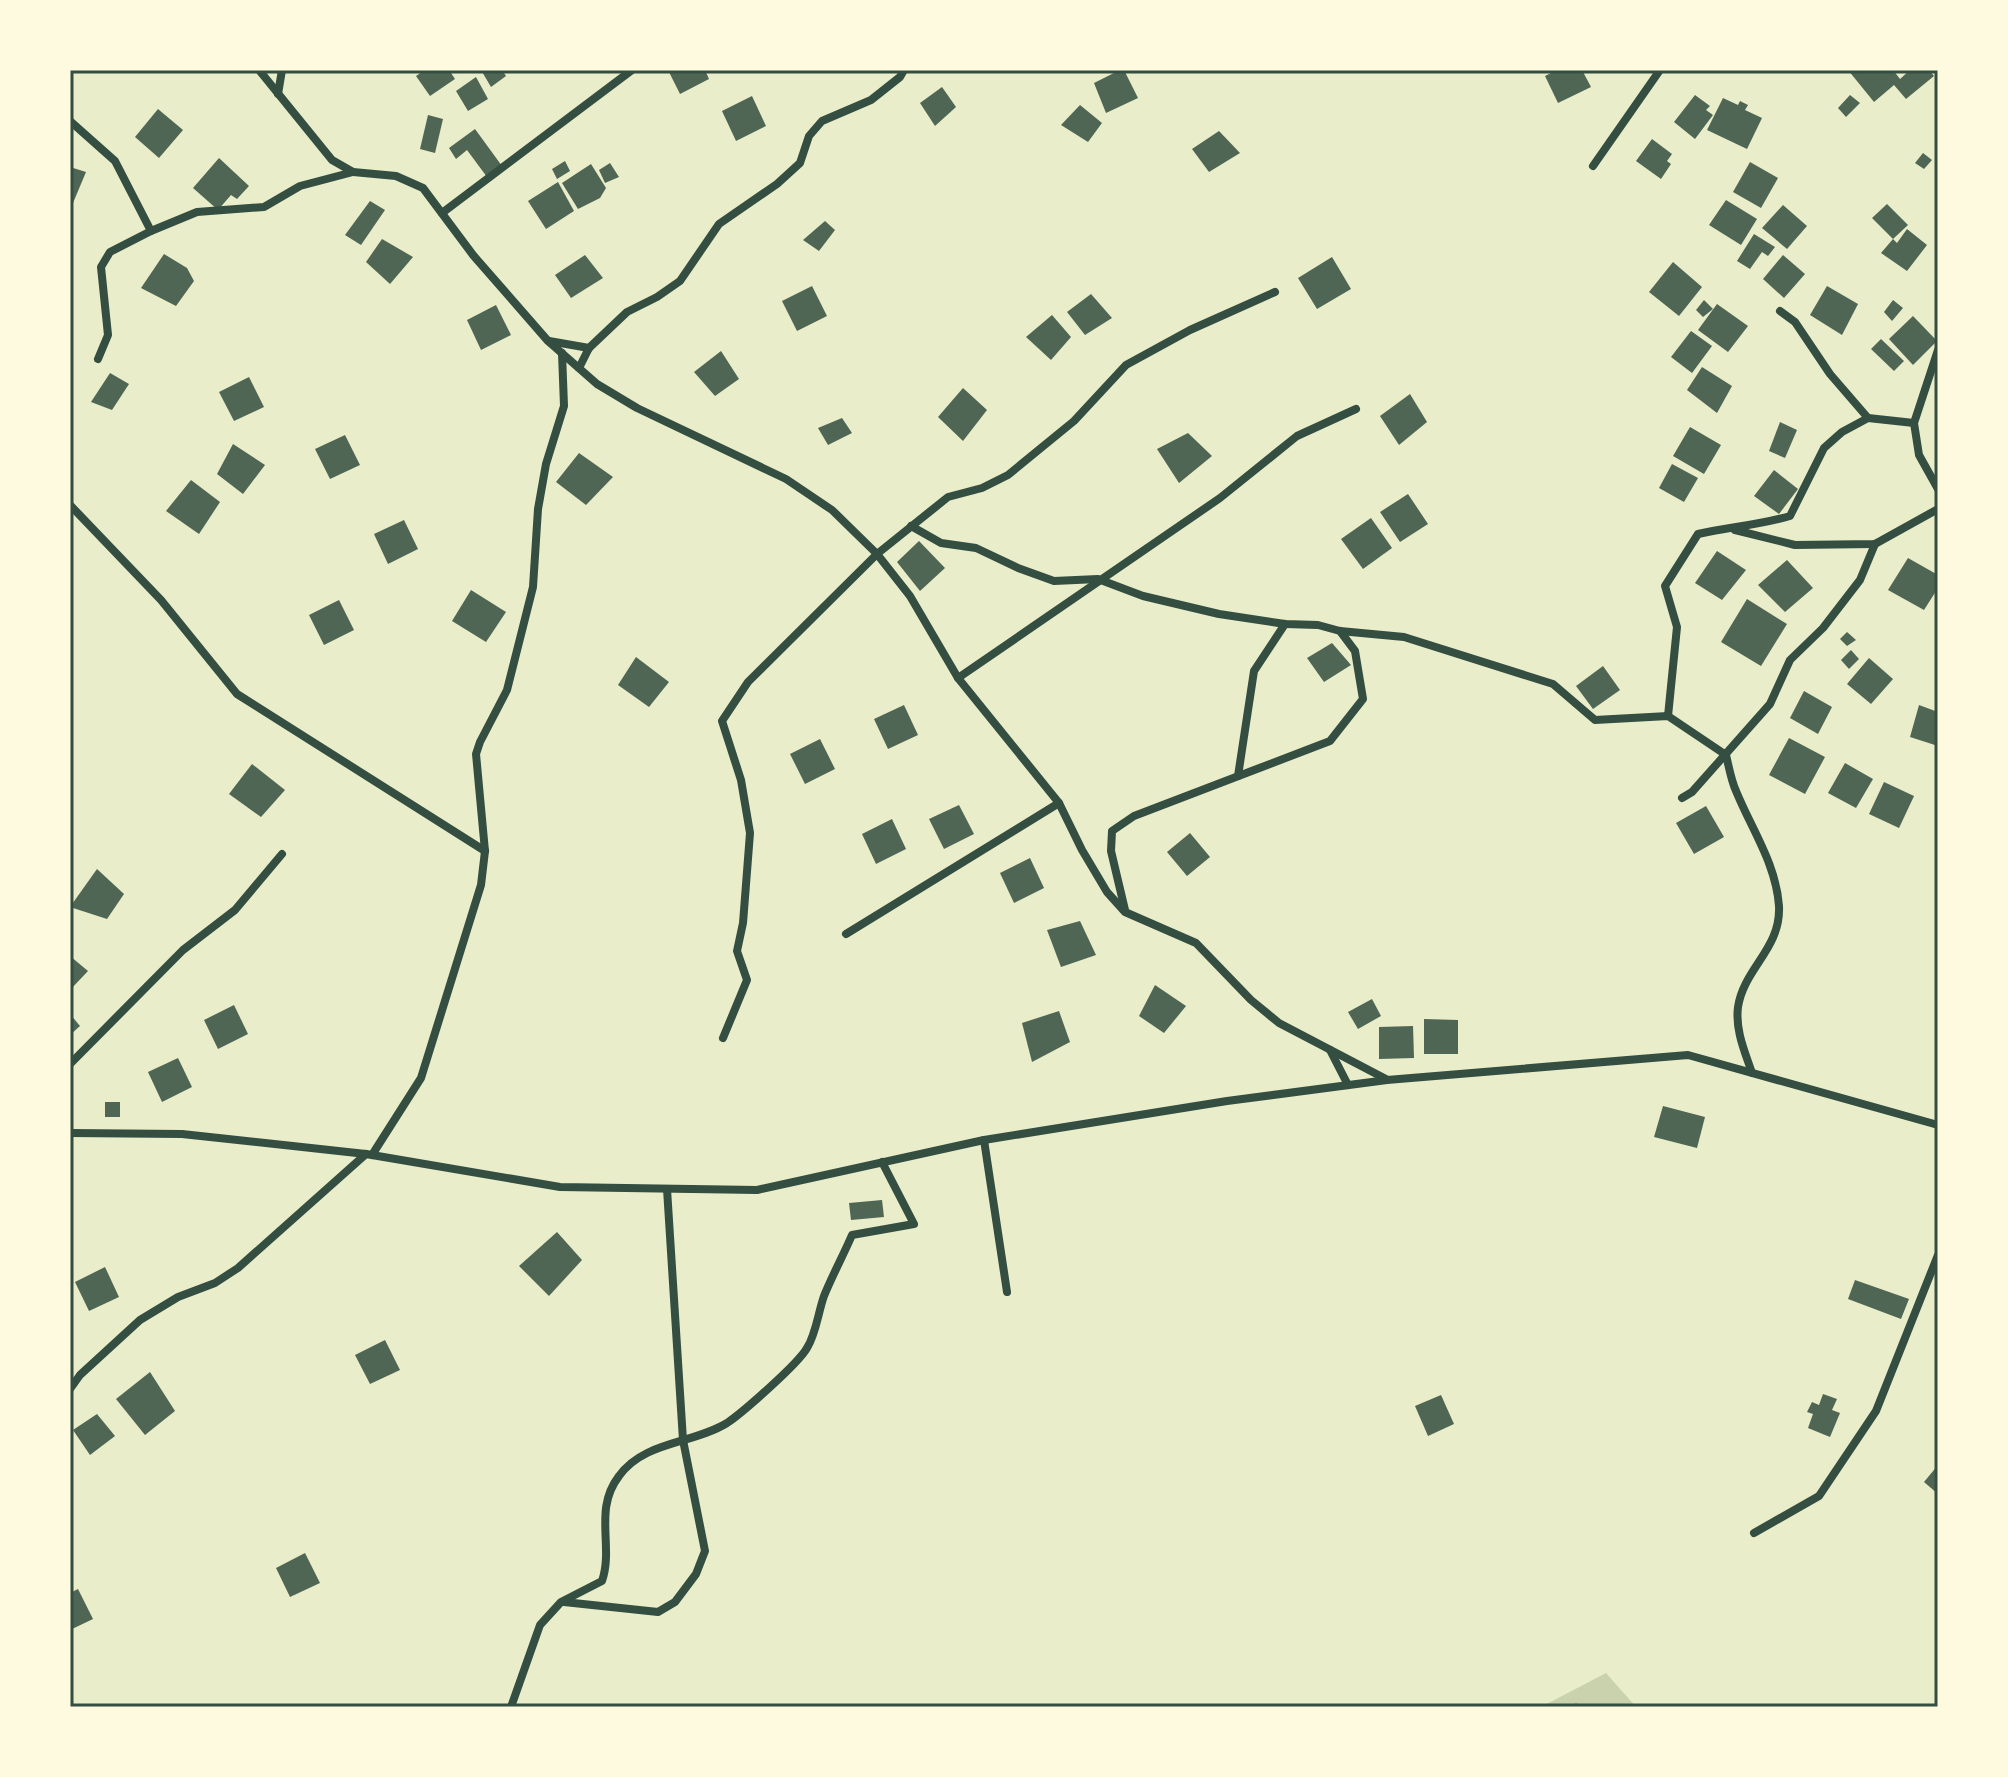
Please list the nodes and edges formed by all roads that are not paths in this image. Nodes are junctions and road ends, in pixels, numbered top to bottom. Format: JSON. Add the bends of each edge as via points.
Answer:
{"nodes":[{"id":1,"x":259,"y":70,"type":"edge"},
{"id":2,"x":282,"y":70,"type":"edge"},
{"id":3,"x":632,"y":70,"type":"edge"},
{"id":4,"x":904,"y":70,"type":"edge"},
{"id":5,"x":1660,"y":70,"type":"edge"},
{"id":6,"x":278,"y":94,"type":"junction"},
{"id":7,"x":70,"y":121,"type":"edge"},
{"id":8,"x":1593,"y":166,"type":"dead end"},
{"id":9,"x":353,"y":172,"type":"junction"},
{"id":10,"x":442,"y":213,"type":"junction"},
{"id":11,"x":151,"y":231,"type":"junction"},
{"id":12,"x":1275,"y":292,"type":"dead end"},
{"id":13,"x":1780,"y":311,"type":"dead end"},
{"id":14,"x":548,"y":341,"type":"junction"},
{"id":15,"x":589,"y":348,"type":"junction"},
{"id":16,"x":1938,"y":350,"type":"edge"},
{"id":17,"x":562,"y":353,"type":"junction"},
{"id":18,"x":98,"y":359,"type":"dead end"},
{"id":19,"x":579,"y":368,"type":"junction"},
{"id":20,"x":1356,"y":409,"type":"dead end"},
{"id":21,"x":1868,"y":418,"type":"junction"},
{"id":22,"x":1914,"y":423,"type":"junction"},
{"id":23,"x":1938,"y":489,"type":"edge"},
{"id":24,"x":70,"y":505,"type":"edge"},
{"id":25,"x":1938,"y":509,"type":"edge"},
{"id":26,"x":911,"y":526,"type":"junction"},
{"id":27,"x":1727,"y":527,"type":"junction"},
{"id":28,"x":1875,"y":544,"type":"junction"},
{"id":29,"x":877,"y":554,"type":"junction"},
{"id":30,"x":1098,"y":579,"type":"junction"},
{"id":31,"x":1285,"y":624,"type":"junction"},
{"id":32,"x":1340,"y":631,"type":"junction"},
{"id":33,"x":958,"y":678,"type":"junction"},
{"id":34,"x":1668,"y":716,"type":"junction"},
{"id":35,"x":1726,"y":755,"type":"junction"},
{"id":36,"x":1238,"y":776,"type":"junction"},
{"id":37,"x":1682,"y":798,"type":"dead end"},
{"id":38,"x":1059,"y":803,"type":"junction"},
{"id":39,"x":485,"y":851,"type":"junction"},
{"id":40,"x":282,"y":854,"type":"dead end"},
{"id":41,"x":1125,"y":912,"type":"junction"},
{"id":42,"x":846,"y":934,"type":"dead end"},
{"id":43,"x":723,"y":1038,"type":"dead end"},
{"id":44,"x":1329,"y":1049,"type":"junction"},
{"id":45,"x":70,"y":1064,"type":"edge"},
{"id":46,"x":1752,"y":1073,"type":"junction"},
{"id":47,"x":1387,"y":1080,"type":"junction"},
{"id":48,"x":1348,"y":1085,"type":"junction"},
{"id":49,"x":1938,"y":1125,"type":"edge"},
{"id":50,"x":70,"y":1133,"type":"edge"},
{"id":51,"x":984,"y":1140,"type":"junction"},
{"id":52,"x":369,"y":1154,"type":"junction"},
{"id":53,"x":882,"y":1162,"type":"junction"},
{"id":54,"x":667,"y":1189,"type":"junction"},
{"id":55,"x":1938,"y":1255,"type":"edge"},
{"id":56,"x":1007,"y":1292,"type":"dead end"},
{"id":57,"x":70,"y":1389,"type":"edge"},
{"id":58,"x":683,"y":1440,"type":"junction"},
{"id":59,"x":1754,"y":1533,"type":"dead end"},
{"id":60,"x":561,"y":1602,"type":"junction"},
{"id":61,"x":511,"y":1707,"type":"edge"}],
"edges":[{"from":1,"to":6,"type":"street"},
{"from":2,"to":6,"type":"street"},
{"from":3,"to":10,"type":"street"},
{"from":4,"to":15,"type":"street","via":[[871,100],[822,121],[809,136],[800,163],[719,224],[680,281],[627,312]]},
{"from":5,"to":8,"type":"street"},
{"from":6,"to":9,"type":"street","via":[[332,160]]},
{"from":7,"to":11,"type":"street","via":[[115,161]]},
{"from":9,"to":10,"type":"street","via":[[396,176],[423,188]]},
{"from":9,"to":11,"type":"street","via":[[300,186],[264,207],[197,212]]},
{"from":10,"to":14,"type":"street"},
{"from":11,"to":18,"type":"street","via":[[110,252],[101,267],[108,335]]},
{"from":12,"to":26,"type":"street","via":[[1126,365],[1074,421],[1008,475],[948,497]]},
{"from":13,"to":21,"type":"street","via":[[1795,322]]},
{"from":14,"to":15,"type":"street"},
{"from":14,"to":17,"type":"street"},
{"from":15,"to":19,"type":"street"},
{"from":16,"to":22,"type":"street"},
{"from":17,"to":19,"type":"street"},
{"from":17,"to":39,"type":"street","via":[[564,406],[538,509],[533,587],[507,690],[476,754]]},
{"from":19,"to":29,"type":"street","via":[[637,408],[786,479],[832,510]]},
{"from":20,"to":30,"type":"street","via":[[1297,436],[1220,498]]},
{"from":21,"to":22,"type":"street"},
{"from":21,"to":27,"type":"street","via":[[1824,448],[1790,516]]},
{"from":22,"to":23,"type":"street","via":[[1919,455]]},
{"from":24,"to":39,"type":"street","via":[[161,600],[237,694]]},
{"from":25,"to":28,"type":"street"},
{"from":26,"to":29,"type":"street"},
{"from":26,"to":30,"type":"street","via":[[941,543],[976,548],[1054,581]]},
{"from":27,"to":28,"type":"street","via":[[1795,545]]},
{"from":27,"to":34,"type":"street","via":[[1698,534],[1665,586],[1677,627]]},
{"from":28,"to":35,"type":"street","via":[[1860,580],[1790,660],[1770,704]]},
{"from":29,"to":33,"type":"street","via":[[910,596]]},
{"from":29,"to":43,"type":"street","via":[[748,682],[722,721],[741,780],[750,833],[737,951],[747,980]]},
{"from":30,"to":31,"type":"street","via":[[1158,600]]},
{"from":30,"to":33,"type":"street"},
{"from":31,"to":32,"type":"street"},
{"from":31,"to":36,"type":"street","via":[[1254,671]]},
{"from":32,"to":34,"type":"street","via":[[1404,637],[1553,684],[1595,720]]},
{"from":32,"to":36,"type":"street","via":[[1355,651],[1363,699],[1330,741]]},
{"from":33,"to":38,"type":"street"},
{"from":34,"to":35,"type":"street"},
{"from":35,"to":37,"type":"street"},
{"from":35,"to":46,"type":"street","via":[[1734,788],[1775,876],[1779,910],[1775,940],[1752,971],[1738,1006],[1739,1035]]},
{"from":36,"to":41,"type":"street","via":[[1134,816],[1112,831],[1111,851]]},
{"from":38,"to":41,"type":"street","via":[[1107,892]]},
{"from":38,"to":42,"type":"street"},
{"from":39,"to":52,"type":"street","via":[[481,885],[421,1078]]},
{"from":40,"to":45,"type":"street","via":[[235,910],[183,950]]},
{"from":41,"to":44,"type":"street","via":[[1196,943],[1279,1023]]},
{"from":44,"to":47,"type":"street"},
{"from":44,"to":48,"type":"street"},
{"from":46,"to":47,"type":"street","via":[[1688,1055]]},
{"from":46,"to":49,"type":"street"},
{"from":47,"to":48,"type":"street"},
{"from":48,"to":51,"type":"street"},
{"from":50,"to":52,"type":"street","via":[[182,1134]]},
{"from":51,"to":53,"type":"street"},
{"from":51,"to":56,"type":"street"},
{"from":52,"to":54,"type":"street","via":[[560,1187]]},
{"from":52,"to":57,"type":"street","via":[[238,1268],[140,1320]]},
{"from":53,"to":54,"type":"street","via":[[757,1190]]},
{"from":53,"to":58,"type":"street","via":[[914,1224],[852,1235],[807,1348],[726,1423]]},
{"from":54,"to":58,"type":"street"},
{"from":55,"to":59,"type":"street","via":[[1876,1411],[1844,1460],[1819,1496]]},
{"from":58,"to":60,"type":"street","via":[[641,1455],[618,1476],[605,1506],[607,1569],[602,1581]]},
{"from":58,"to":60,"type":"street","via":[[705,1551],[682,1593],[658,1612]]},
{"from":60,"to":61,"type":"street","via":[[540,1625]]}]}
